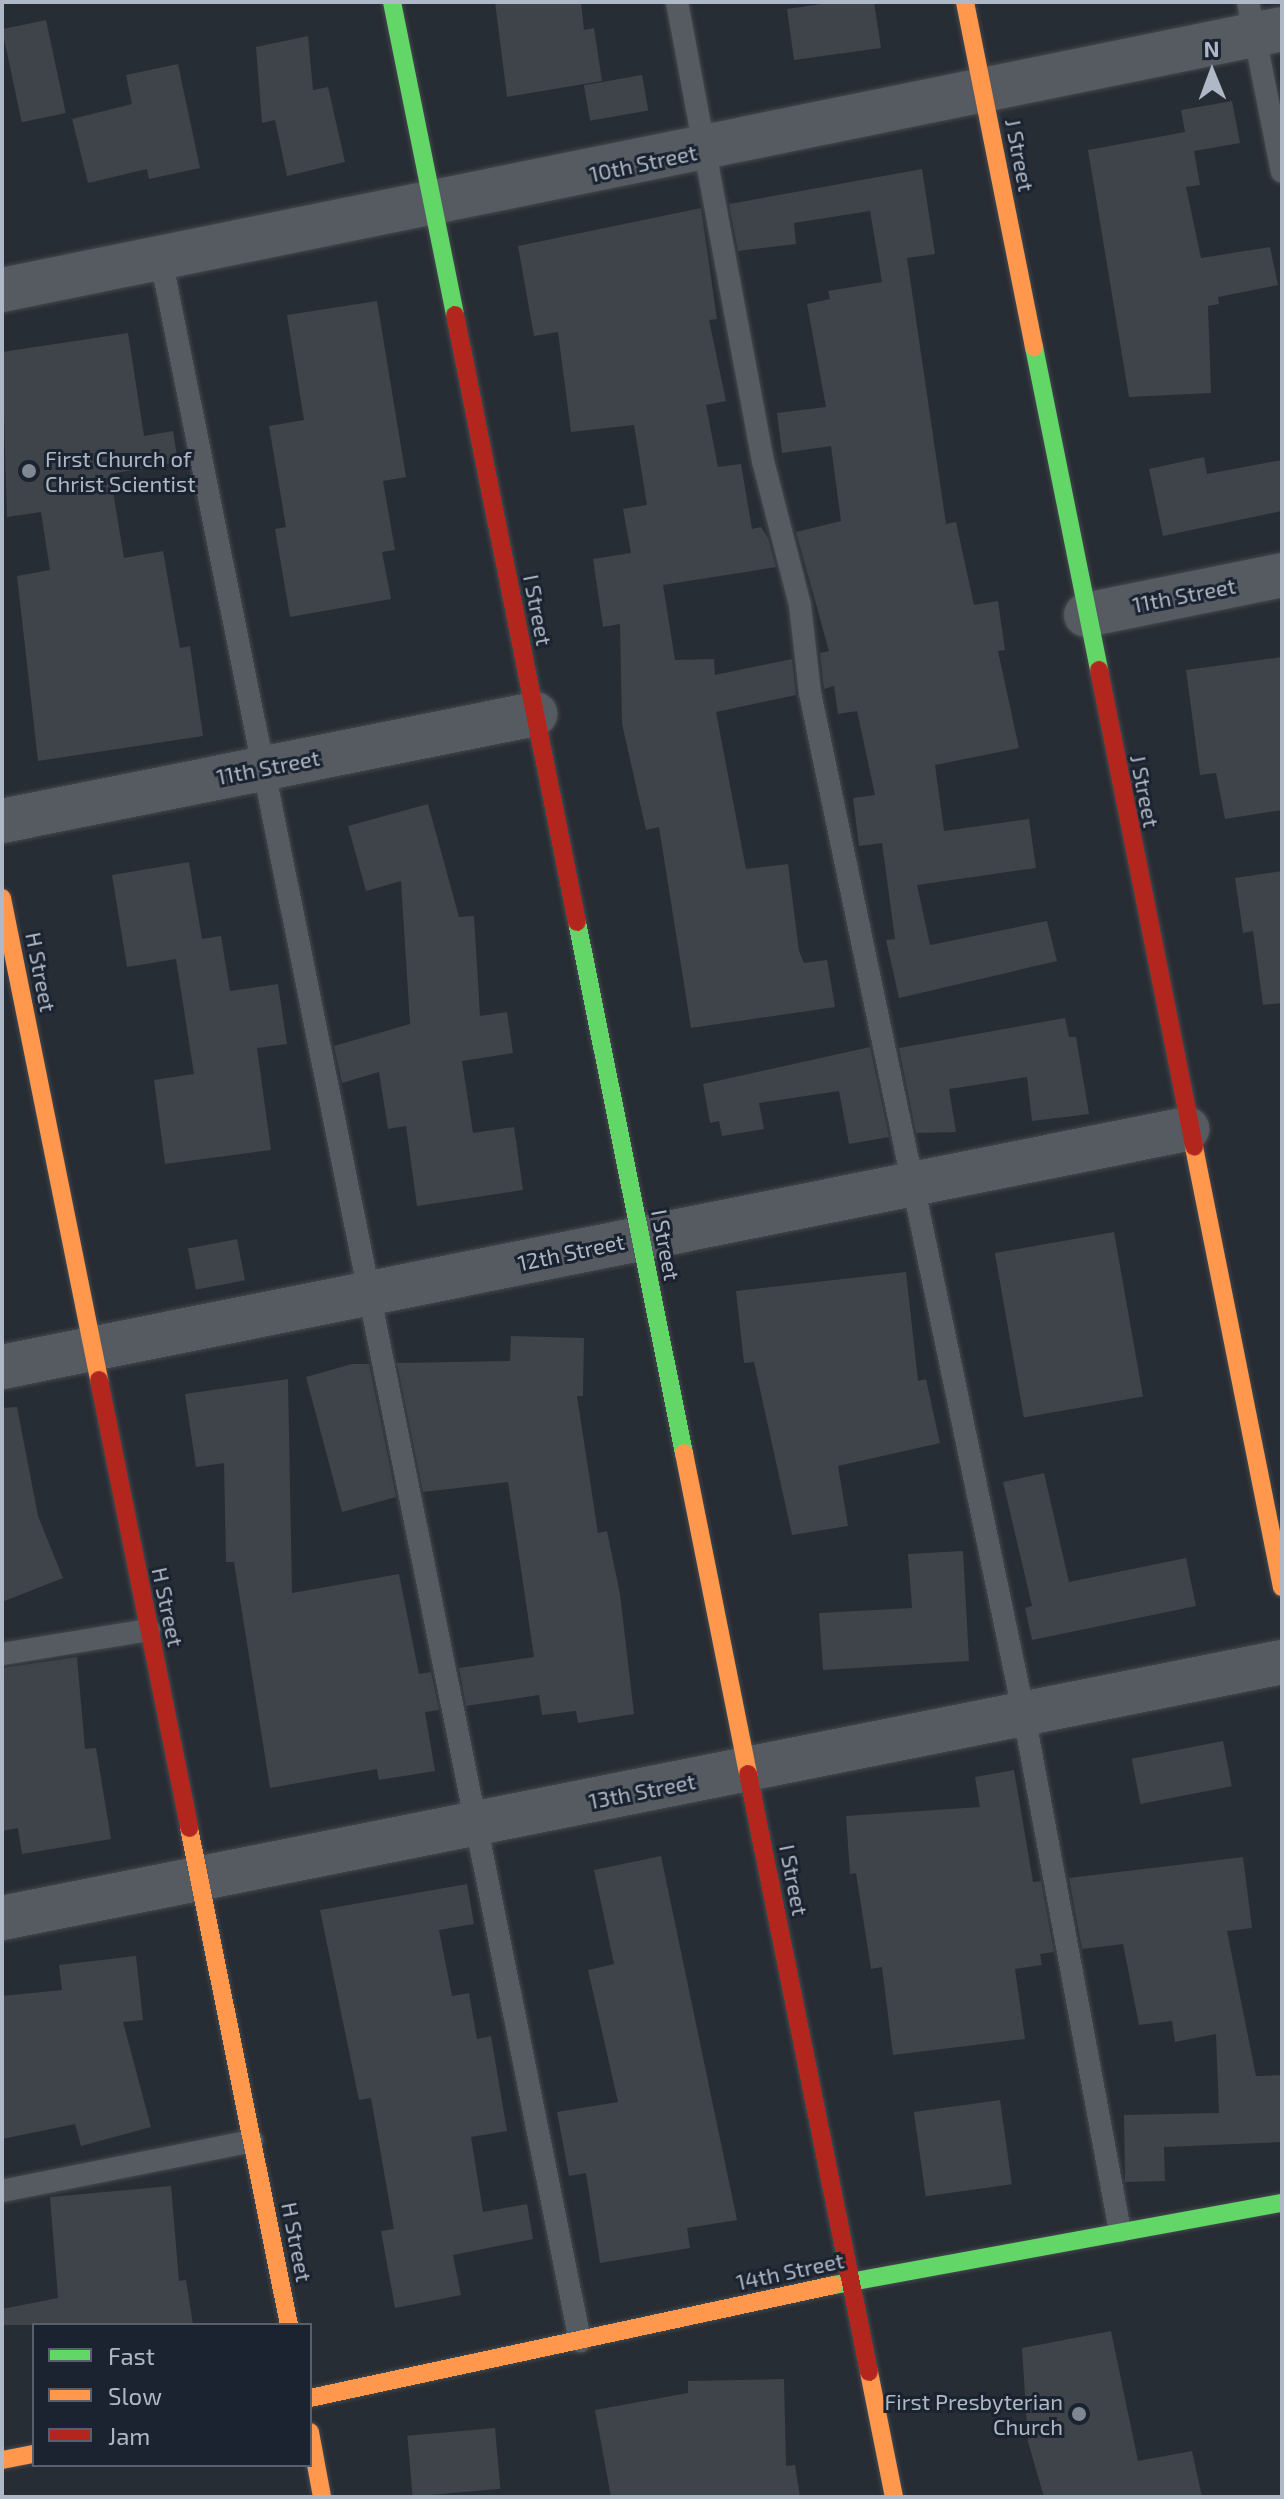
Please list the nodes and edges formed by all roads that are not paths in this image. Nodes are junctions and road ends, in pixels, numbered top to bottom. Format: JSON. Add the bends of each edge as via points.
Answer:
{"nodes":[{"id":1,"x":392,"y":2,"type":"edge"},
{"id":2,"x":677,"y":2,"type":"edge"},
{"id":3,"x":965,"y":2,"type":"edge"},
{"id":4,"x":1261,"y":22,"type":"edge"},
{"id":5,"x":984,"y":95,"type":"junction"},
{"id":6,"x":709,"y":149,"type":"junction"},
{"id":7,"x":1282,"y":172,"type":"edge"},
{"id":8,"x":432,"y":205,"type":"junction"},
{"id":9,"x":161,"y":259,"type":"junction"},
{"id":10,"x":2,"y":290,"type":"edge"},
{"id":11,"x":1282,"y":575,"type":"edge"},
{"id":12,"x":1086,"y":615,"type":"junction"},
{"id":13,"x":535,"y":714,"type":"junction"},
{"id":14,"x":260,"y":768,"type":"junction"},
{"id":15,"x":2,"y":821,"type":"edge"},
{"id":16,"x":2,"y":898,"type":"edge"},
{"id":17,"x":1187,"y":1129,"type":"junction"},
{"id":18,"x":917,"y":1181,"type":"junction"},
{"id":19,"x":640,"y":1238,"type":"junction"},
{"id":20,"x":366,"y":1293,"type":"junction"},
{"id":21,"x":90,"y":1348,"type":"junction"},
{"id":22,"x":2,"y":1367,"type":"edge"},
{"id":23,"x":1282,"y":1587,"type":"edge"},
{"id":24,"x":149,"y":1630,"type":"junction"},
{"id":25,"x":2,"y":1654,"type":"edge"},
{"id":26,"x":1282,"y":1662,"type":"edge"},
{"id":27,"x":1024,"y":1715,"type":"junction"},
{"id":28,"x":748,"y":1770,"type":"junction"},
{"id":29,"x":473,"y":1824,"type":"junction"},
{"id":30,"x":197,"y":1876,"type":"junction"},
{"id":31,"x":2,"y":1918,"type":"edge"},
{"id":32,"x":252,"y":2141,"type":"junction"},
{"id":33,"x":2,"y":2191,"type":"edge"},
{"id":34,"x":1282,"y":2203,"type":"edge"},
{"id":35,"x":1120,"y":2231,"type":"junction"},
{"id":36,"x":850,"y":2282,"type":"junction"},
{"id":37,"x":289,"y":2323,"type":"edge"},
{"id":38,"x":580,"y":2341,"type":"junction"},
{"id":39,"x":312,"y":2398,"type":"edge"},
{"id":40,"x":312,"y":2443,"type":"edge"},
{"id":41,"x":32,"y":2454,"type":"edge"},
{"id":42,"x":2,"y":2460,"type":"edge"},
{"id":43,"x":322,"y":2497,"type":"edge"},
{"id":44,"x":894,"y":2497,"type":"edge"}],
"edges":[{"from":1,"to":8,"type":"main road","name":"I Street"},
{"from":2,"to":6,"type":"lane"},
{"from":3,"to":5,"type":"main road","name":"J Street"},
{"from":4,"to":5,"type":"street","name":"10th Street"},
{"from":4,"to":7,"type":"lane"},
{"from":5,"to":6,"type":"street","name":"10th Street"},
{"from":5,"to":12,"type":"main road","name":"J Street"},
{"from":6,"to":8,"type":"street","name":"10th Street"},
{"from":6,"to":18,"type":"lane","via":[[763,461],[800,605],[810,693],[901,1142]]},
{"from":8,"to":9,"type":"street","name":"10th Street"},
{"from":8,"to":13,"type":"main road","name":"I Street"},
{"from":9,"to":10,"type":"street","name":"10th Street"},
{"from":9,"to":14,"type":"lane"},
{"from":11,"to":12,"type":"street","name":"11th Street"},
{"from":12,"to":17,"type":"main road","name":"J Street"},
{"from":13,"to":14,"type":"street","name":"11th Street"},
{"from":13,"to":19,"type":"main road","name":"I Street"},
{"from":14,"to":15,"type":"street","name":"11th Street"},
{"from":14,"to":20,"type":"lane"},
{"from":16,"to":21,"type":"main road","name":"H Street"},
{"from":17,"to":18,"type":"street","name":"12th Street"},
{"from":17,"to":23,"type":"main road","name":"J Street"},
{"from":18,"to":19,"type":"street","name":"12th Street"},
{"from":18,"to":27,"type":"lane"},
{"from":19,"to":20,"type":"street","name":"12th Street"},
{"from":19,"to":28,"type":"main road","name":"I Street"},
{"from":20,"to":21,"type":"street","name":"12th Street"},
{"from":20,"to":29,"type":"lane"},
{"from":21,"to":22,"type":"street","name":"12th Street"},
{"from":21,"to":24,"type":"main road","name":"H Street"},
{"from":24,"to":25,"type":"lane"},
{"from":24,"to":30,"type":"main road","name":"H Street"},
{"from":26,"to":27,"type":"street","name":"13th Street"},
{"from":27,"to":28,"type":"street","name":"13th Street"},
{"from":27,"to":35,"type":"lane"},
{"from":28,"to":29,"type":"street","name":"13th Street"},
{"from":28,"to":36,"type":"main road","name":"I Street"},
{"from":29,"to":30,"type":"street","name":"13th Street"},
{"from":29,"to":38,"type":"lane"},
{"from":30,"to":31,"type":"street","name":"13th Street"},
{"from":30,"to":32,"type":"main road","name":"H Street"},
{"from":32,"to":33,"type":"lane"},
{"from":32,"to":37,"type":"main road","name":"H Street"},
{"from":34,"to":35,"type":"main road","name":"14th Street"},
{"from":35,"to":36,"type":"main road","name":"14th Street"},
{"from":36,"to":38,"type":"main road","name":"14th Street"},
{"from":36,"to":44,"type":"main road","name":"I Street"},
{"from":38,"to":39,"type":"main road","name":"14th Street"},
{"from":40,"to":43,"type":"main road"},
{"from":41,"to":42,"type":"main road"}]}
